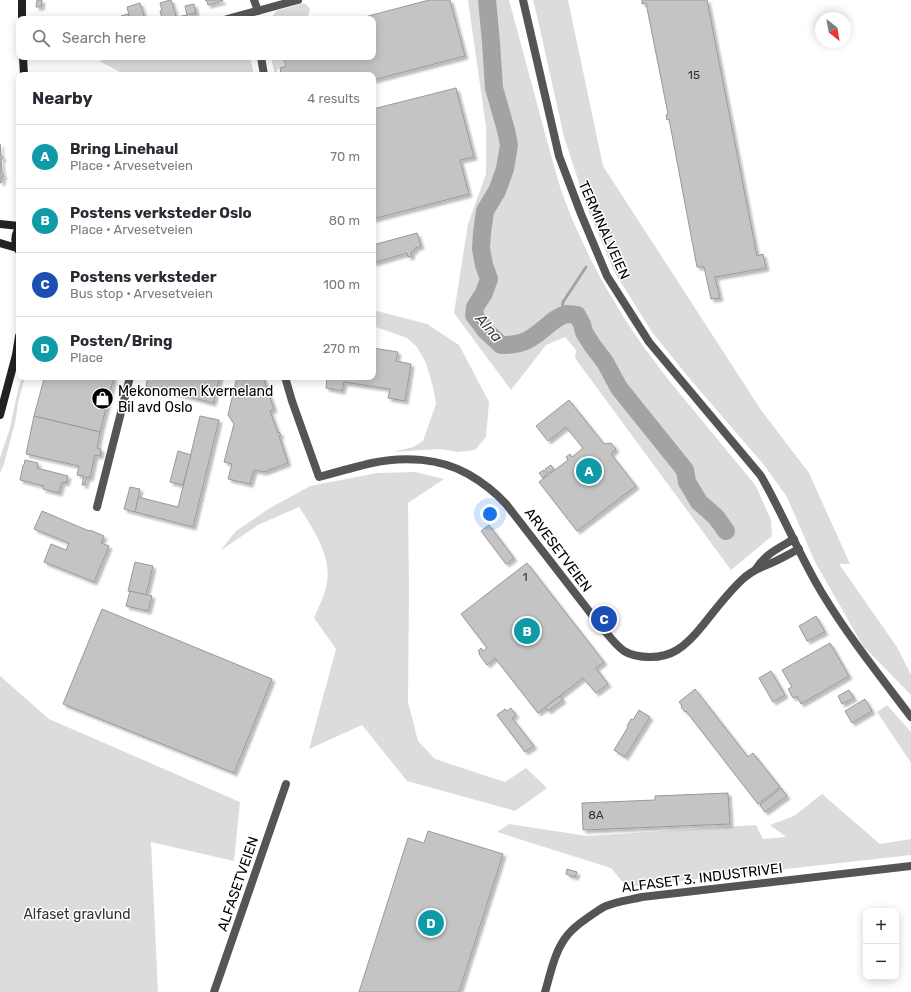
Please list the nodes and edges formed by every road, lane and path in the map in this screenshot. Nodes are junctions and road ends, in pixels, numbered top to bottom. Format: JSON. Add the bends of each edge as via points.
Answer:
{"nodes":[{"id":1,"x":22,"y":0,"type":"edge"},
{"id":2,"x":254,"y":0,"type":"edge"},
{"id":3,"x":298,"y":0,"type":"edge"},
{"id":4,"x":523,"y":0,"type":"edge"},
{"id":5,"x":255,"y":14,"type":"edge"},
{"id":6,"x":22,"y":16,"type":"edge"},
{"id":7,"x":244,"y":16,"type":"edge"},
{"id":8,"x":23,"y":60,"type":"edge"},
{"id":9,"x":262,"y":60,"type":"edge"},
{"id":10,"x":24,"y":72,"type":"edge"},
{"id":11,"x":264,"y":72,"type":"edge"},
{"id":12,"x":0,"y":224,"type":"edge"},
{"id":13,"x":16,"y":227,"type":"edge"},
{"id":14,"x":0,"y":243,"type":"edge"},
{"id":15,"x":16,"y":248,"type":"edge"},
{"id":16,"x":16,"y":352,"type":"edge"},
{"id":17,"x":129,"y":380,"type":"edge"},
{"id":18,"x":286,"y":380,"type":"edge"},
{"id":19,"x":0,"y":415,"type":"edge"},
{"id":20,"x":97,"y":507,"type":"dead end"},
{"id":21,"x":794,"y":539,"type":"junction"},
{"id":22,"x":799,"y":549,"type":"junction"},
{"id":23,"x":756,"y":569,"type":"junction"},
{"id":24,"x":911,"y":717,"type":"edge"},
{"id":25,"x":286,"y":784,"type":"dead end"},
{"id":26,"x":911,"y":866,"type":"edge"},
{"id":27,"x":214,"y":992,"type":"edge"},
{"id":28,"x":545,"y":992,"type":"edge"}],
"edges":[{"from":1,"to":6,"type":"main road"},
{"from":2,"to":5,"type":"street"},
{"from":3,"to":5,"type":"street"},
{"from":4,"to":21,"type":"street","name":"TERMINALVEIEN","via":[[559,156],[607,276],[649,342],[761,476]]},
{"from":5,"to":7,"type":"street"},
{"from":8,"to":10,"type":"main road"},
{"from":9,"to":11,"type":"street"},
{"from":12,"to":13,"type":"main road"},
{"from":14,"to":15,"type":"main road"},
{"from":16,"to":19,"type":"main road"},
{"from":17,"to":20,"type":"street"},
{"from":18,"to":23,"type":"street","name":"ARVESETVEIEN","via":[[319,477],[373,463],[404,460],[429,461],[467,473],[488,487],[506,504],[608,635],[624,651],[632,655],[664,656],[676,651],[694,636],[732,590]]},
{"from":21,"to":22,"type":"street","name":"TERMINALVEIEN"},
{"from":21,"to":23,"type":"street","via":[[766,556]]},
{"from":22,"to":23,"type":"street"},
{"from":22,"to":24,"type":"street","via":[[840,622]]},
{"from":25,"to":27,"type":"street","name":"ALFASETVEIEN"},
{"from":26,"to":28,"type":"street","name":"ALFASET 3. INDUSTRIVEI","via":[[642,897],[606,906],[584,919],[562,943]]}]}
